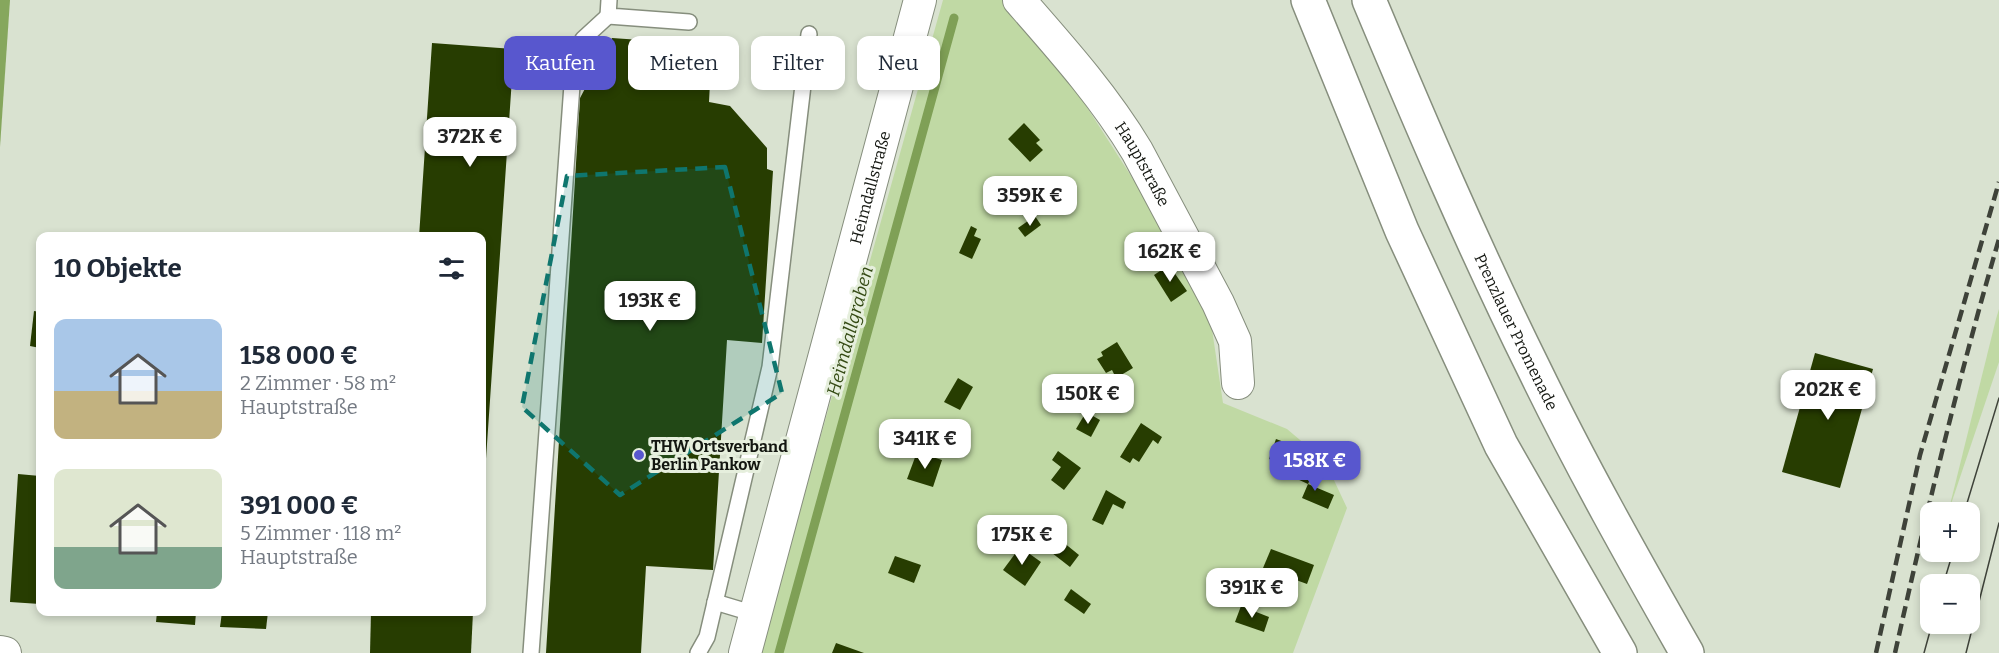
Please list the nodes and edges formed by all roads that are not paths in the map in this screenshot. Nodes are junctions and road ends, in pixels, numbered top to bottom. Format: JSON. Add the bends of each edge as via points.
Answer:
{"nodes":[{"id":1,"x":609,"y":0,"type":"edge"},
{"id":2,"x":920,"y":0,"type":"edge"},
{"id":3,"x":1019,"y":0,"type":"edge"},
{"id":4,"x":1308,"y":0,"type":"edge"},
{"id":5,"x":1369,"y":0,"type":"edge"},
{"id":6,"x":608,"y":16,"type":"junction"},
{"id":7,"x":689,"y":22,"type":"dead end"},
{"id":8,"x":808,"y":34,"type":"dead end"},
{"id":9,"x":1238,"y":383,"type":"dead end"},
{"id":10,"x":715,"y":602,"type":"junction"},
{"id":11,"x":755,"y":614,"type":"junction"},
{"id":12,"x":0,"y":652,"type":"edge"},
{"id":13,"x":5,"y":653,"type":"edge"},
{"id":14,"x":531,"y":653,"type":"edge"},
{"id":15,"x":698,"y":653,"type":"edge"},
{"id":16,"x":745,"y":653,"type":"edge"},
{"id":17,"x":1620,"y":653,"type":"edge"},
{"id":18,"x":1688,"y":653,"type":"edge"}],
"edges":[{"from":1,"to":6,"type":"lane"},
{"from":2,"to":11,"type":"street","name":"Heimdallstraße"},
{"from":3,"to":9,"type":"street","name":"Hauptstraße","via":[[1091,84],[1137,151],[1235,341]]},
{"from":4,"to":17,"type":"main road","via":[[1402,231],[1501,445]]},
{"from":5,"to":18,"type":"main road","name":"Prenzlauer Promenade","via":[[1442,175],[1534,370]]},
{"from":6,"to":7,"type":"lane"},
{"from":6,"to":14,"type":"lane","via":[[583,39],[572,85]]},
{"from":8,"to":10,"type":"lane","via":[[770,367]]},
{"from":10,"to":11,"type":"lane"},
{"from":10,"to":15,"type":"lane","via":[[707,638]]},
{"from":11,"to":16,"type":"street","name":"Heimdallstraße"},
{"from":12,"to":13,"type":"street"}]}
